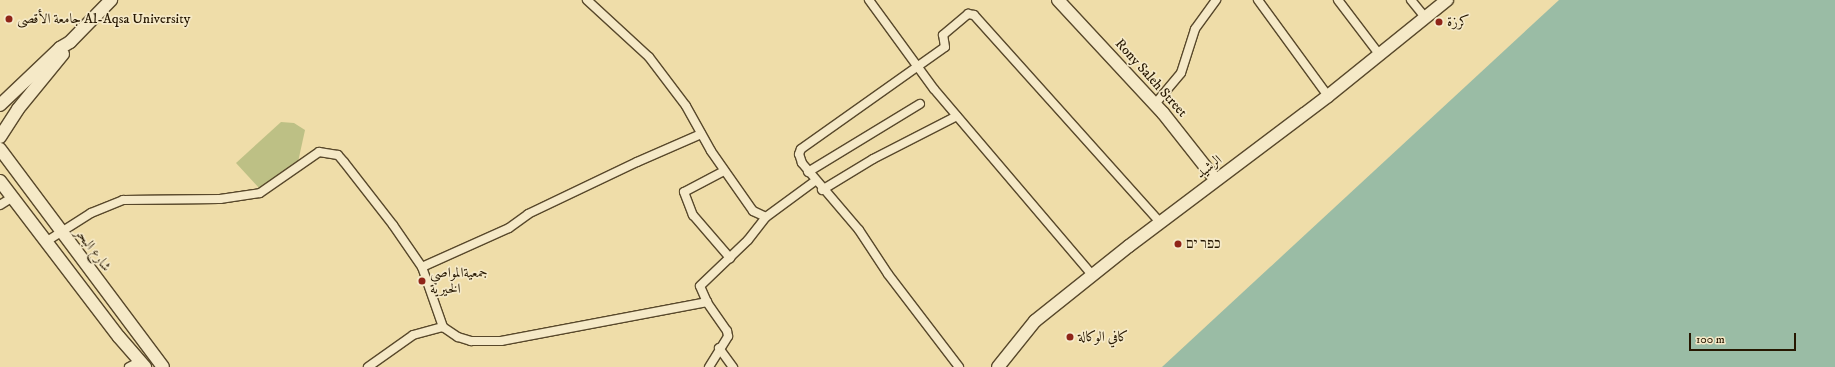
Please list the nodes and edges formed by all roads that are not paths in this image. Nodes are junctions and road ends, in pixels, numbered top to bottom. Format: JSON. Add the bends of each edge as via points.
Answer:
{"nodes":[{"id":1,"x":111,"y":0,"type":"edge"},
{"id":2,"x":587,"y":0,"type":"edge"},
{"id":3,"x":869,"y":0,"type":"edge"},
{"id":4,"x":1058,"y":0,"type":"edge"},
{"id":5,"x":1216,"y":0,"type":"edge"},
{"id":6,"x":1258,"y":0,"type":"edge"},
{"id":7,"x":1338,"y":0,"type":"edge"},
{"id":8,"x":1411,"y":0,"type":"edge"},
{"id":9,"x":1441,"y":2,"type":"edge"},
{"id":10,"x":1425,"y":17,"type":"junction"},
{"id":11,"x":70,"y":42,"type":"junction"},
{"id":12,"x":1379,"y":54,"type":"junction"},
{"id":13,"x":918,"y":66,"type":"junction"},
{"id":14,"x":1328,"y":96,"type":"junction"},
{"id":15,"x":920,"y":104,"type":"dead end"},
{"id":16,"x":1155,"y":104,"type":"junction"},
{"id":17,"x":0,"y":105,"type":"edge"},
{"id":18,"x":956,"y":116,"type":"junction"},
{"id":19,"x":701,"y":134,"type":"junction"},
{"id":20,"x":0,"y":137,"type":"edge"},
{"id":21,"x":0,"y":149,"type":"edge"},
{"id":22,"x":724,"y":171,"type":"junction"},
{"id":23,"x":808,"y":172,"type":"junction"},
{"id":24,"x":1216,"y":180,"type":"junction"},
{"id":25,"x":0,"y":181,"type":"edge"},
{"id":26,"x":816,"y":181,"type":"junction"},
{"id":27,"x":822,"y":190,"type":"junction"},
{"id":28,"x":13,"y":197,"type":"junction"},
{"id":29,"x":0,"y":205,"type":"edge"},
{"id":30,"x":766,"y":217,"type":"junction"},
{"id":31,"x":1160,"y":222,"type":"junction"},
{"id":32,"x":61,"y":233,"type":"junction"},
{"id":33,"x":47,"y":241,"type":"junction"},
{"id":34,"x":730,"y":258,"type":"junction"},
{"id":35,"x":422,"y":267,"type":"junction"},
{"id":36,"x":1093,"y":276,"type":"junction"},
{"id":37,"x":707,"y":302,"type":"junction"},
{"id":38,"x":443,"y":326,"type":"junction"},
{"id":39,"x":719,"y":348,"type":"junction"},
{"id":40,"x":143,"y":364,"type":"edge"},
{"id":41,"x":129,"y":367,"type":"edge"},
{"id":42,"x":163,"y":367,"type":"edge"},
{"id":43,"x":368,"y":367,"type":"edge"},
{"id":44,"x":709,"y":367,"type":"edge"},
{"id":45,"x":733,"y":367,"type":"edge"},
{"id":46,"x":958,"y":367,"type":"edge"},
{"id":47,"x":998,"y":367,"type":"edge"}],
"edges":[{"from":1,"to":11,"type":"main road"},
{"from":2,"to":19,"type":"street","via":[[649,57],[686,106]]},
{"from":3,"to":13,"type":"street"},
{"from":4,"to":16,"type":"main road","name":"Rony Saleh Street"},
{"from":5,"to":16,"type":"street","via":[[1195,29],[1181,73]]},
{"from":6,"to":14,"type":"street"},
{"from":7,"to":12,"type":"street"},
{"from":8,"to":10,"type":"street"},
{"from":9,"to":10,"type":"main road","name":"الرشيد"},
{"from":10,"to":12,"type":"main road","name":"الرشيد"},
{"from":11,"to":17,"type":"main road","via":[[60,48]]},
{"from":11,"to":20,"type":"main road","via":[[62,56],[18,109]]},
{"from":12,"to":14,"type":"main road","name":"الرشيد"},
{"from":13,"to":18,"type":"street"},
{"from":13,"to":23,"type":"street","via":[[801,149],[799,154],[802,164]]},
{"from":13,"to":31,"type":"street","via":[[945,47],[943,35],[947,30],[968,14],[974,15]]},
{"from":14,"to":24,"type":"main road","name":"الرشيد"},
{"from":15,"to":23,"type":"street"},
{"from":16,"to":24,"type":"main road","name":"Rony Saleh Street"},
{"from":18,"to":27,"type":"street","via":[[873,159]]},
{"from":18,"to":36,"type":"street"},
{"from":19,"to":22,"type":"street"},
{"from":19,"to":35,"type":"street","via":[[637,162],[528,214],[509,228]]},
{"from":21,"to":32,"type":"main road","name":"شارع البحر"},
{"from":22,"to":30,"type":"street","via":[[753,211]]},
{"from":22,"to":34,"type":"street","via":[[684,192],[693,215]]},
{"from":23,"to":26,"type":"street"},
{"from":24,"to":31,"type":"main road","name":"الرشيد"},
{"from":25,"to":28,"type":"main road"},
{"from":26,"to":27,"type":"street"},
{"from":26,"to":30,"type":"street"},
{"from":27,"to":46,"type":"street","via":[[859,230],[888,274]]},
{"from":28,"to":29,"type":"street"},
{"from":28,"to":33,"type":"main road"},
{"from":30,"to":34,"type":"street"},
{"from":31,"to":36,"type":"main road","name":"الرشيد"},
{"from":32,"to":33,"type":"street"},
{"from":32,"to":35,"type":"street","via":[[91,213],[123,200],[220,200],[260,193],[319,152],[338,155],[407,243]]},
{"from":32,"to":42,"type":"main road","name":"شارع البحر"},
{"from":33,"to":40,"type":"main road","via":[[119,338]]},
{"from":34,"to":37,"type":"street","via":[[700,286]]},
{"from":35,"to":38,"type":"street"},
{"from":36,"to":47,"type":"main road","name":"الرشيد","via":[[1035,321]]},
{"from":37,"to":38,"type":"street","via":[[501,341],[471,341],[458,337]]},
{"from":37,"to":39,"type":"street","via":[[727,331],[728,336]]},
{"from":38,"to":43,"type":"street","via":[[413,335]]},
{"from":39,"to":44,"type":"street"},
{"from":39,"to":45,"type":"street"},
{"from":40,"to":41,"type":"street"}]}
